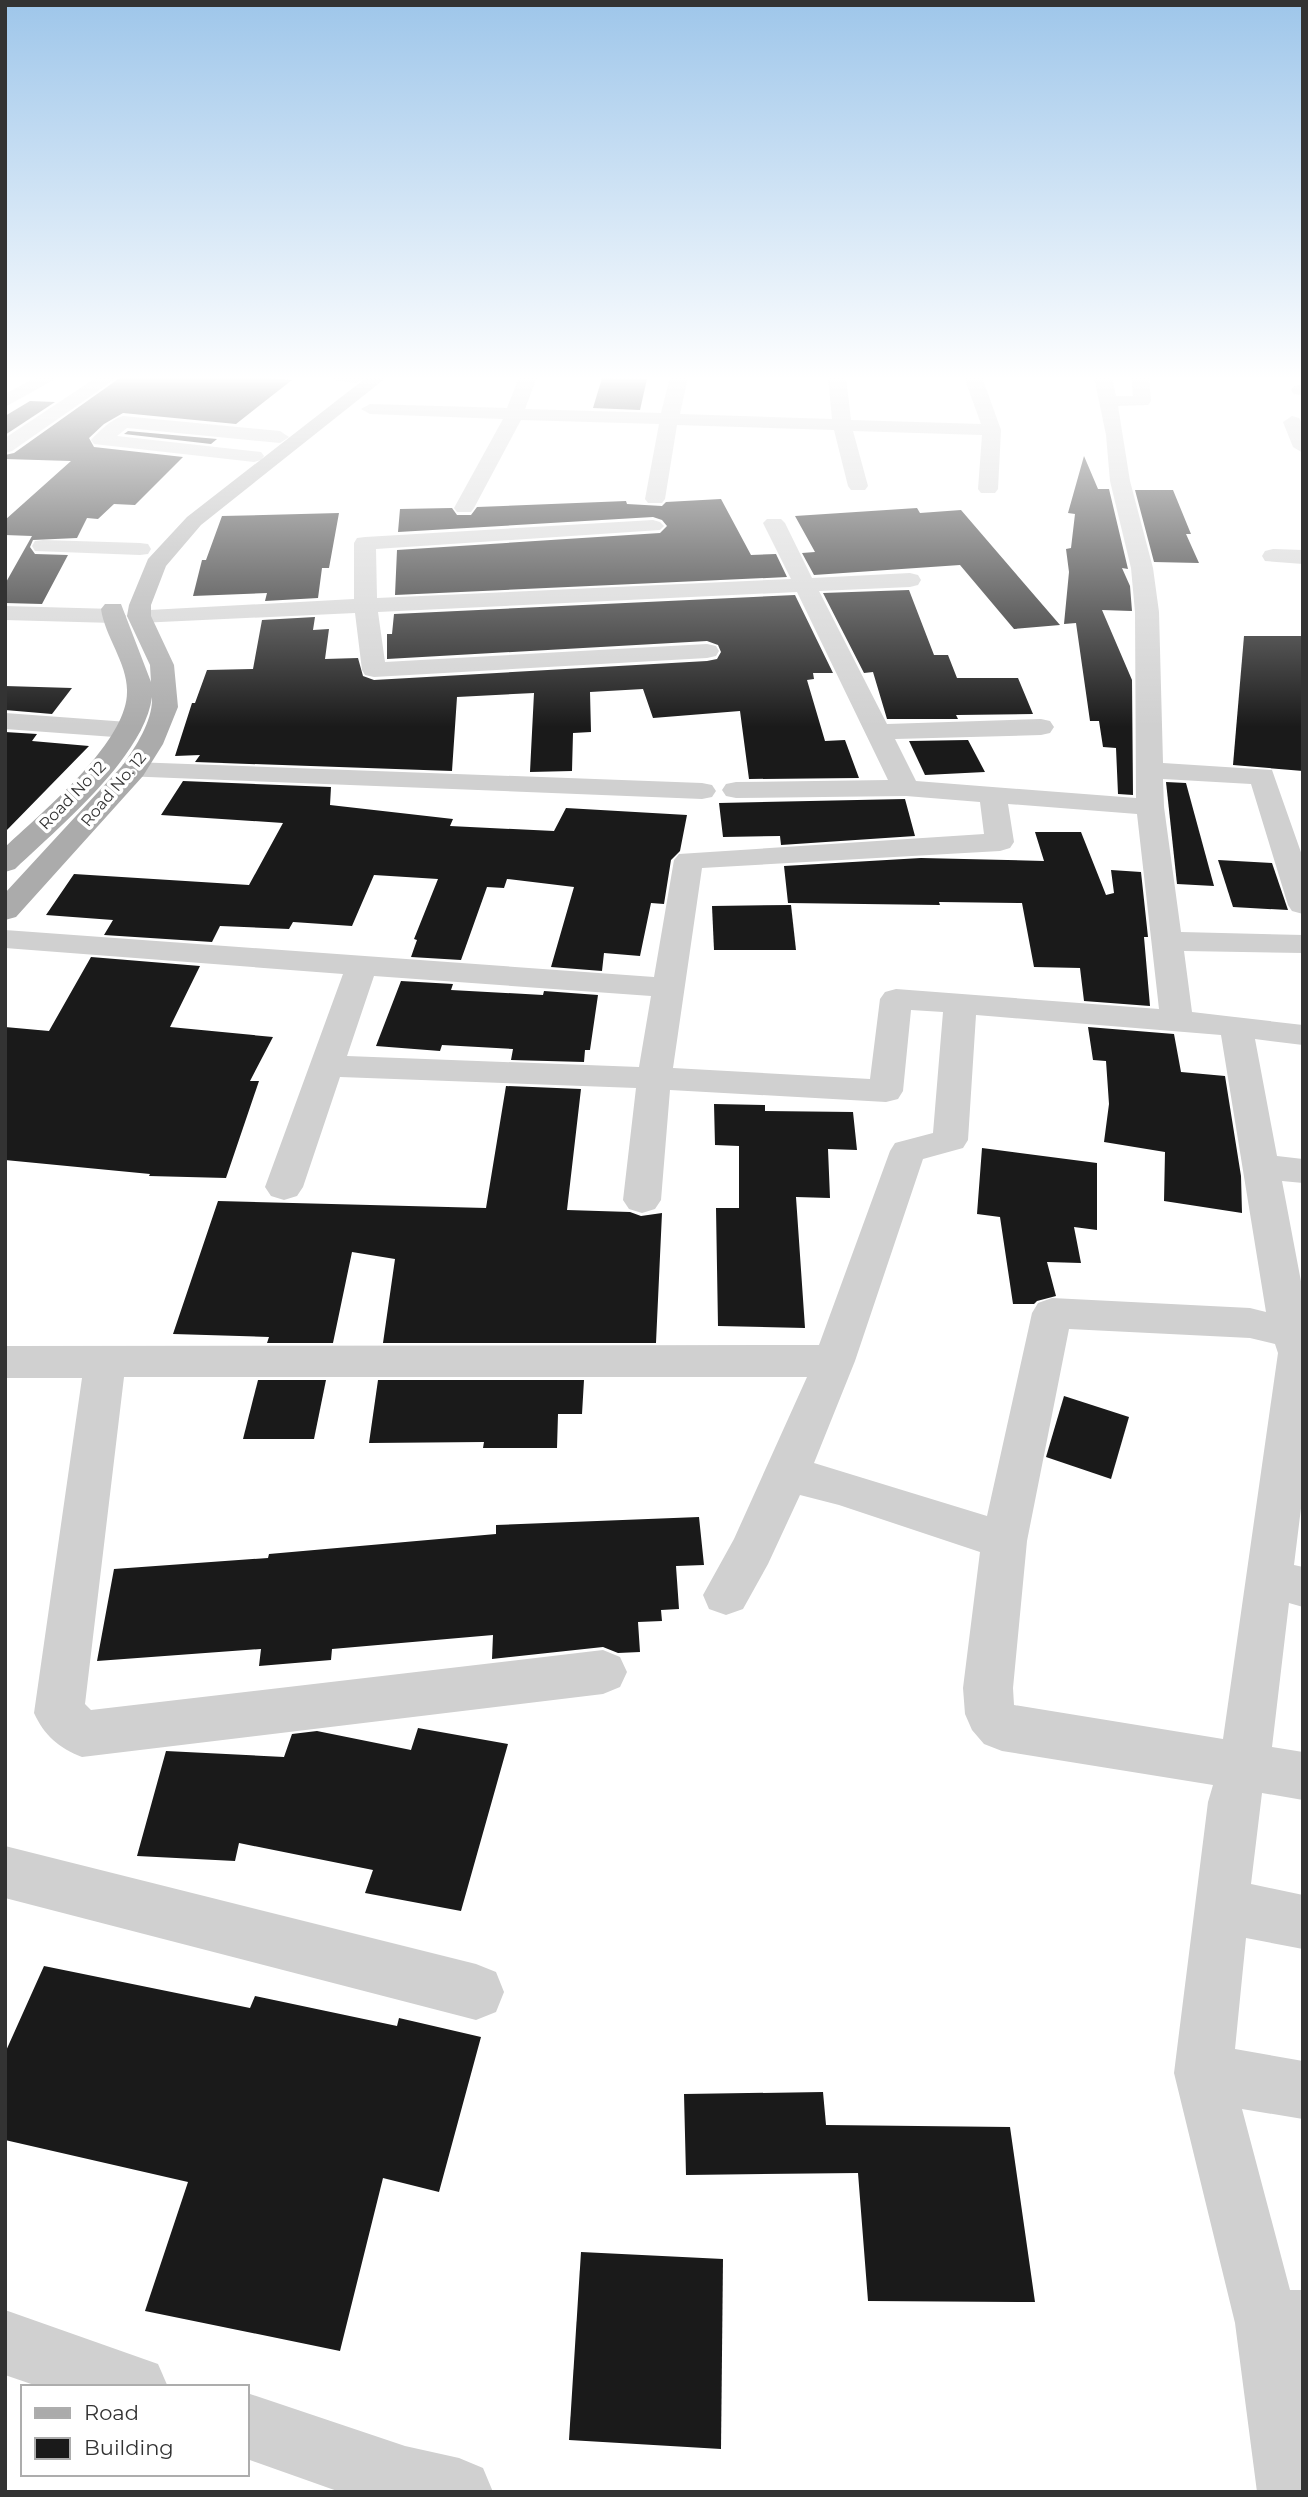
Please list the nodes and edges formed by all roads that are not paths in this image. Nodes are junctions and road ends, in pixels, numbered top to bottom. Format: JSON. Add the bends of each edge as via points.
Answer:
{"nodes":[{"id":1,"x":203,"y":494,"type":"edge"},
{"id":2,"x":225,"y":494,"type":"edge"},
{"id":3,"x":472,"y":494,"type":"edge"},
{"id":4,"x":656,"y":494,"type":"edge"},
{"id":5,"x":1124,"y":494,"type":"edge"},
{"id":6,"x":655,"y":499,"type":"dead end"},
{"id":7,"x":464,"y":508,"type":"dead end"},
{"id":8,"x":774,"y":523,"type":"dead end"},
{"id":9,"x":653,"y":526,"type":"dead end"},
{"id":10,"x":43,"y":546,"type":"dead end"},
{"id":11,"x":140,"y":549,"type":"junction"},
{"id":12,"x":1273,"y":556,"type":"dead end"},
{"id":13,"x":1303,"y":557,"type":"edge"},
{"id":14,"x":128,"y":571,"type":"dead end"},
{"id":15,"x":910,"y":580,"type":"dead end"},
{"id":16,"x":805,"y":585,"type":"junction"},
{"id":17,"x":118,"y":593,"type":"dead end"},
{"id":18,"x":366,"y":606,"type":"junction"},
{"id":19,"x":5,"y":613,"type":"edge"},
{"id":20,"x":114,"y":616,"type":"junction"},
{"id":21,"x":139,"y":616,"type":"junction"},
{"id":22,"x":707,"y":651,"type":"dead end"},
{"id":23,"x":5,"y":721,"type":"edge"},
{"id":24,"x":1041,"y":727,"type":"dead end"},
{"id":25,"x":128,"y":730,"type":"junction"},
{"id":26,"x":878,"y":732,"type":"junction"},
{"id":27,"x":133,"y":770,"type":"junction"},
{"id":28,"x":1150,"y":770,"type":"junction"},
{"id":29,"x":906,"y":788,"type":"junction"},
{"id":30,"x":736,"y":790,"type":"dead end"},
{"id":31,"x":702,"y":791,"type":"dead end"},
{"id":32,"x":992,"y":793,"type":"junction"},
{"id":33,"x":1150,"y":807,"type":"junction"},
{"id":34,"x":5,"y":863,"type":"edge"},
{"id":35,"x":1303,"y":905,"type":"edge"},
{"id":36,"x":5,"y":911,"type":"edge"},
{"id":37,"x":5,"y":939,"type":"edge"},
{"id":38,"x":1167,"y":941,"type":"junction"},
{"id":39,"x":1303,"y":944,"type":"edge"},
{"id":40,"x":362,"y":966,"type":"junction"},
{"id":41,"x":668,"y":988,"type":"junction"},
{"id":42,"x":960,"y":1003,"type":"junction"},
{"id":43,"x":1177,"y":1020,"type":"junction"},
{"id":44,"x":1236,"y":1027,"type":"junction"},
{"id":45,"x":1303,"y":1035,"type":"edge"},
{"id":46,"x":327,"y":1066,"type":"junction"},
{"id":47,"x":654,"y":1078,"type":"junction"},
{"id":48,"x":1261,"y":1167,"type":"junction"},
{"id":49,"x":1303,"y":1171,"type":"edge"},
{"id":50,"x":284,"y":1187,"type":"dead end"},
{"id":51,"x":642,"y":1200,"type":"dead end"},
{"id":52,"x":1296,"y":1334,"type":"edge"},
{"id":53,"x":834,"y":1361,"type":"junction"},
{"id":54,"x":5,"y":1362,"type":"edge"},
{"id":55,"x":105,"y":1362,"type":"junction"},
{"id":56,"x":787,"y":1474,"type":"junction"},
{"id":57,"x":1004,"y":1541,"type":"junction"},
{"id":58,"x":1286,"y":1582,"type":"edge"},
{"id":59,"x":726,"y":1595,"type":"dead end"},
{"id":60,"x":603,"y":1672,"type":"dead end"},
{"id":61,"x":1244,"y":1767,"type":"junction"},
{"id":62,"x":1303,"y":1776,"type":"edge"},
{"id":63,"x":5,"y":1872,"type":"edge"},
{"id":64,"x":1223,"y":1906,"type":"junction"},
{"id":65,"x":1303,"y":1922,"type":"edge"},
{"id":66,"x":476,"y":1992,"type":"dead end"},
{"id":67,"x":1203,"y":2073,"type":"junction"},
{"id":68,"x":1303,"y":2090,"type":"edge"},
{"id":69,"x":1285,"y":2323,"type":"edge"},
{"id":70,"x":5,"y":2342,"type":"edge"},
{"id":71,"x":129,"y":2385,"type":"edge"},
{"id":72,"x":248,"y":2426,"type":"edge"},
{"id":73,"x":422,"y":2488,"type":"edge"},
{"id":74,"x":1291,"y":2492,"type":"edge"}],
"edges":[{"from":1,"to":11,"type":"main road"},
{"from":2,"to":21,"type":"main road","via":[[156,564]]},
{"from":3,"to":7,"type":"street"},
{"from":4,"to":6,"type":"street"},
{"from":5,"to":28,"type":"street","via":[[1146,601]]},
{"from":8,"to":16,"type":"street"},
{"from":9,"to":18,"type":"street","via":[[365,543]]},
{"from":10,"to":11,"type":"street"},
{"from":11,"to":14,"type":"main road"},
{"from":12,"to":13,"type":"street"},
{"from":15,"to":16,"type":"street"},
{"from":16,"to":18,"type":"street"},
{"from":16,"to":26,"type":"street"},
{"from":17,"to":20,"type":"main road","name":"Road No 12"},
{"from":18,"to":21,"type":"street"},
{"from":18,"to":22,"type":"street","via":[[374,670]]},
{"from":19,"to":20,"type":"street"},
{"from":20,"to":25,"type":"main road","name":"Road No 12","via":[[140,692]]},
{"from":21,"to":27,"type":"main road","name":"Road No. 12","via":[[162,665],[165,707]]},
{"from":23,"to":25,"type":"street"},
{"from":24,"to":26,"type":"street"},
{"from":25,"to":34,"type":"main road","name":"Road No 12","via":[[99,771]]},
{"from":26,"to":29,"type":"street"},
{"from":27,"to":31,"type":"street"},
{"from":27,"to":36,"type":"main road","name":"Road No. 12"},
{"from":28,"to":33,"type":"street"},
{"from":28,"to":35,"type":"street","via":[[1262,776]]},
{"from":29,"to":30,"type":"street"},
{"from":29,"to":32,"type":"street"},
{"from":32,"to":33,"type":"street"},
{"from":32,"to":41,"type":"street","via":[[1000,842],[689,860]]},
{"from":33,"to":38,"type":"street"},
{"from":37,"to":40,"type":"street"},
{"from":38,"to":39,"type":"street"},
{"from":38,"to":43,"type":"street"},
{"from":40,"to":41,"type":"street"},
{"from":40,"to":46,"type":"street"},
{"from":41,"to":47,"type":"street"},
{"from":42,"to":43,"type":"street"},
{"from":42,"to":47,"type":"street","via":[[896,999],[886,1091]]},
{"from":42,"to":53,"type":"street","via":[[950,1140],[908,1151]]},
{"from":43,"to":44,"type":"street"},
{"from":44,"to":45,"type":"street"},
{"from":44,"to":48,"type":"street"},
{"from":46,"to":47,"type":"street"},
{"from":46,"to":50,"type":"street"},
{"from":47,"to":51,"type":"street"},
{"from":48,"to":49,"type":"street"},
{"from":48,"to":52,"type":"street"},
{"from":52,"to":57,"type":"street","via":[[1250,1323],[1052,1313]]},
{"from":52,"to":58,"type":"street","via":[[1299,1353]]},
{"from":53,"to":55,"type":"street"},
{"from":53,"to":56,"type":"street"},
{"from":54,"to":55,"type":"street"},
{"from":55,"to":60,"type":"street","via":[[59,1713],[82,1734]]},
{"from":56,"to":57,"type":"street"},
{"from":56,"to":59,"type":"street"},
{"from":57,"to":61,"type":"street","via":[[988,1688],[990,1714],[1002,1728]]},
{"from":58,"to":61,"type":"street"},
{"from":61,"to":62,"type":"street"},
{"from":61,"to":64,"type":"street","via":[[1234,1802]]},
{"from":63,"to":66,"type":"street"},
{"from":64,"to":65,"type":"street"},
{"from":64,"to":67,"type":"street"},
{"from":67,"to":68,"type":"street"},
{"from":67,"to":69,"type":"street"},
{"from":69,"to":74,"type":"street"},
{"from":70,"to":71,"type":"street"},
{"from":72,"to":73,"type":"street"}]}
